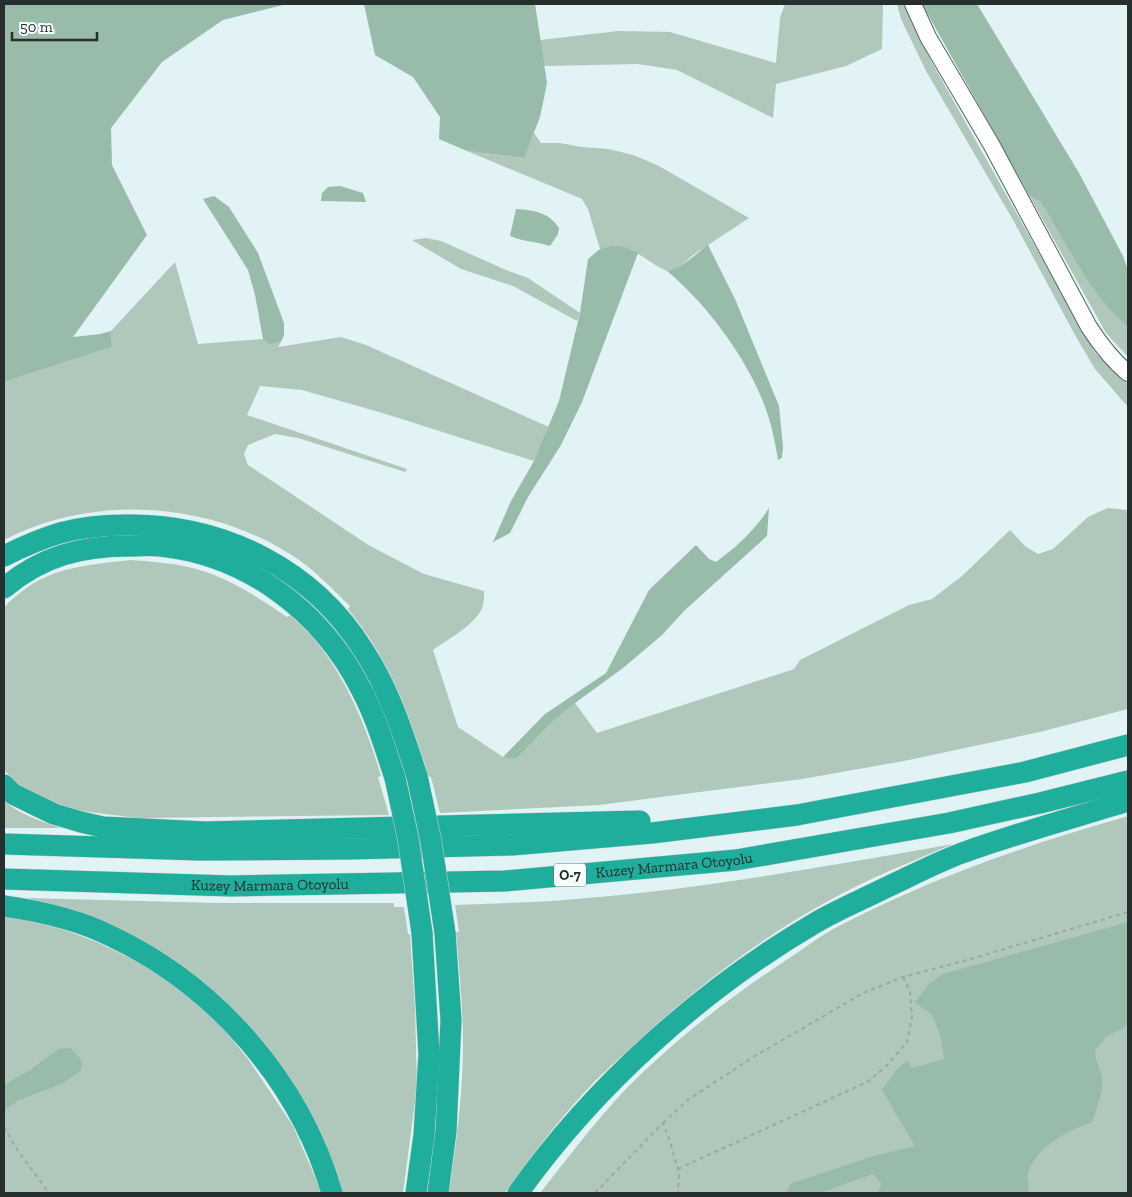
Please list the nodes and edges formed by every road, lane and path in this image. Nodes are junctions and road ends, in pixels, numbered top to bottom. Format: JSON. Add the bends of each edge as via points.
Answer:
{"nodes":[{"id":1,"x":913,"y":4,"type":"edge"},
{"id":2,"x":1128,"y":373,"type":"edge"},
{"id":3,"x":4,"y":556,"type":"edge"},
{"id":4,"x":4,"y":588,"type":"edge"},
{"id":5,"x":1128,"y":745,"type":"edge"},
{"id":6,"x":1128,"y":780,"type":"edge"},
{"id":7,"x":4,"y":785,"type":"edge"},
{"id":8,"x":1128,"y":801,"type":"edge"},
{"id":9,"x":798,"y":816,"type":"junction"},
{"id":10,"x":4,"y":844,"type":"edge"},
{"id":11,"x":4,"y":879,"type":"edge"},
{"id":12,"x":4,"y":906,"type":"edge"},
{"id":13,"x":1128,"y":912,"type":"edge"},
{"id":14,"x":903,"y":977,"type":"junction"},
{"id":15,"x":663,"y":1124,"type":"junction"},
{"id":16,"x":4,"y":1127,"type":"edge"},
{"id":17,"x":678,"y":1169,"type":"junction"},
{"id":18,"x":49,"y":1193,"type":"edge"},
{"id":19,"x":332,"y":1193,"type":"edge"},
{"id":20,"x":416,"y":1193,"type":"edge"},
{"id":21,"x":438,"y":1193,"type":"edge"},
{"id":22,"x":518,"y":1193,"type":"edge"},
{"id":23,"x":595,"y":1193,"type":"edge"},
{"id":24,"x":678,"y":1193,"type":"edge"}],
"edges":[{"from":1,"to":2,"type":"street","via":[[928,37],[991,144],[1089,326],[1099,343]]},
{"from":3,"to":21,"type":"highway","bridge":true,"via":[[60,533],[89,527],[153,525],[184,528],[242,547],[272,561],[327,604],[364,650],[392,704],[417,776],[445,933],[451,1020],[446,1131]]},
{"from":4,"to":20,"type":"highway","bridge":true,"via":[[26,570],[50,558],[78,550],[160,546],[192,552],[257,576],[318,626],[346,662],[374,718],[395,778],[408,838],[422,933],[429,1054],[424,1135]]},
{"from":5,"to":9,"type":"highway","number":"O-7","via":[[1025,772]]},
{"from":6,"to":11,"type":"highway","name":"Kuzey Marmara Otoyolu","number":"O-7","via":[[949,824],[736,860],[505,881],[231,886]]},
{"from":7,"to":9,"type":"highway","via":[[34,805],[81,822],[103,827],[205,832]]},
{"from":8,"to":22,"type":"highway","via":[[961,854],[817,922],[770,951],[679,1020],[644,1052],[583,1113]]},
{"from":9,"to":10,"type":"highway","number":"O-7","via":[[512,845],[199,850]]},
{"from":12,"to":19,"type":"highway","via":[[63,918],[112,936],[167,967],[206,997],[248,1040],[286,1092],[316,1147]]},
{"from":13,"to":14,"type":"path"},
{"from":14,"to":15,"type":"path","via":[[863,993],[764,1050],[689,1099]]},
{"from":14,"to":17,"type":"path","via":[[910,991],[912,1017],[907,1042],[888,1064],[868,1081]]},
{"from":15,"to":17,"type":"path"},
{"from":15,"to":23,"type":"path"},
{"from":16,"to":18,"type":"path"},
{"from":17,"to":24,"type":"path"}]}
